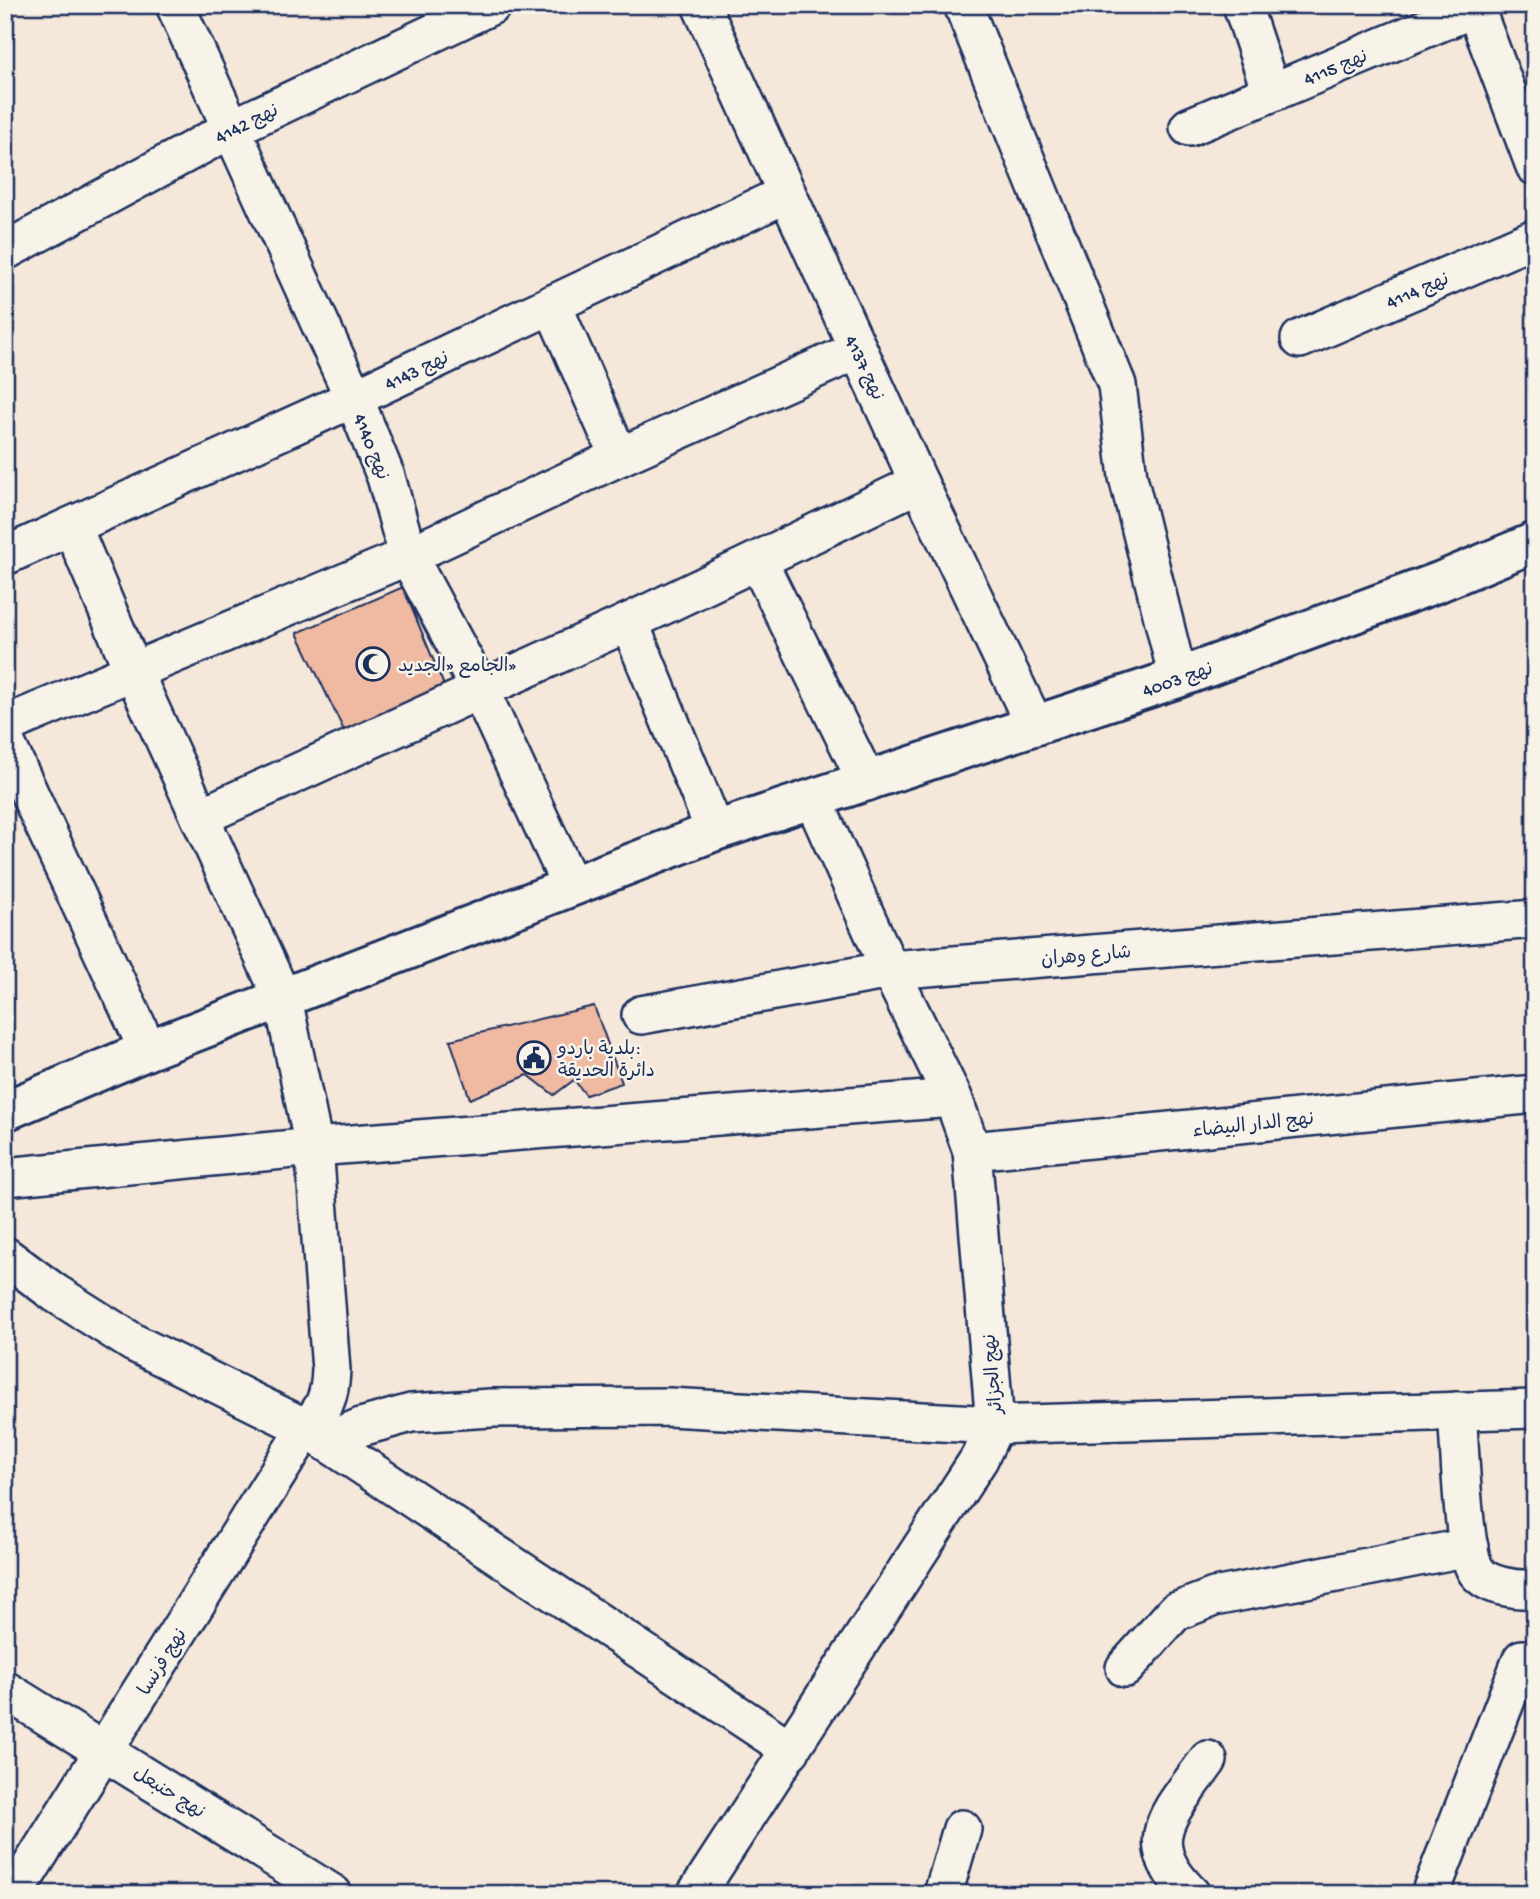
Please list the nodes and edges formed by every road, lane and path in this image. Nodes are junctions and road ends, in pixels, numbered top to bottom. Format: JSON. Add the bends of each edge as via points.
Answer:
{"nodes":[{"id":1,"x":176,"y":5,"type":"edge"},
{"id":2,"x":492,"y":5,"type":"edge"},
{"id":3,"x":702,"y":5,"type":"edge"},
{"id":4,"x":963,"y":5,"type":"edge"},
{"id":5,"x":1242,"y":5,"type":"edge"},
{"id":6,"x":1477,"y":6,"type":"edge"},
{"id":7,"x":1271,"y":92,"type":"junction"},
{"id":8,"x":1189,"y":127,"type":"dead end"},
{"id":9,"x":231,"y":129,"type":"junction"},
{"id":10,"x":1535,"y":166,"type":"edge"},
{"id":11,"x":786,"y":194,"type":"junction"},
{"id":12,"x":1535,"y":238,"type":"edge"},
{"id":13,"x":5,"y":251,"type":"edge"},
{"id":14,"x":552,"y":304,"type":"junction"},
{"id":15,"x":1300,"y":340,"type":"dead end"},
{"id":16,"x":858,"y":350,"type":"junction"},
{"id":17,"x":354,"y":398,"type":"junction"},
{"id":18,"x":618,"y":457,"type":"junction"},
{"id":19,"x":919,"y":483,"type":"junction"},
{"id":20,"x":72,"y":526,"type":"junction"},
{"id":21,"x":1535,"y":542,"type":"edge"},
{"id":22,"x":5,"y":556,"type":"edge"},
{"id":23,"x":408,"y":556,"type":"junction"},
{"id":24,"x":758,"y":561,"type":"junction"},
{"id":25,"x":629,"y":622,"type":"junction"},
{"id":26,"x":134,"y":673,"type":"junction"},
{"id":27,"x":1178,"y":678,"type":"junction"},
{"id":28,"x":480,"y":690,"type":"junction"},
{"id":29,"x":5,"y":725,"type":"edge"},
{"id":30,"x":1035,"y":726,"type":"junction"},
{"id":31,"x":5,"y":741,"type":"edge"},
{"id":32,"x":867,"y":782,"type":"junction"},
{"id":33,"x":814,"y":801,"type":"junction"},
{"id":34,"x":200,"y":817,"type":"junction"},
{"id":35,"x":715,"y":831,"type":"junction"},
{"id":36,"x":571,"y":886,"type":"junction"},
{"id":37,"x":1535,"y":919,"type":"edge"},
{"id":38,"x":890,"y":970,"type":"junction"},
{"id":39,"x":283,"y":999,"type":"junction"},
{"id":40,"x":641,"y":1014,"type":"dead end"},
{"id":41,"x":148,"y":1050,"type":"junction"},
{"id":42,"x":1535,"y":1094,"type":"edge"},
{"id":43,"x":953,"y":1098,"type":"junction"},
{"id":44,"x":5,"y":1111,"type":"edge"},
{"id":45,"x":314,"y":1147,"type":"junction"},
{"id":46,"x":972,"y":1151,"type":"junction"},
{"id":47,"x":5,"y":1177,"type":"edge"},
{"id":48,"x":5,"y":1256,"type":"edge"},
{"id":49,"x":1535,"y":1409,"type":"edge"},
{"id":50,"x":1457,"y":1411,"type":"junction"},
{"id":51,"x":995,"y":1425,"type":"junction"},
{"id":52,"x":316,"y":1435,"type":"junction"},
{"id":53,"x":1469,"y":1548,"type":"junction"},
{"id":54,"x":1535,"y":1589,"type":"edge"},
{"id":55,"x":1522,"y":1659,"type":"dead end"},
{"id":56,"x":1125,"y":1668,"type":"dead end"},
{"id":57,"x":5,"y":1690,"type":"edge"},
{"id":58,"x":105,"y":1750,"type":"junction"},
{"id":59,"x":791,"y":1750,"type":"junction"},
{"id":60,"x":1208,"y":1760,"type":"dead end"},
{"id":61,"x":962,"y":1829,"type":"dead end"},
{"id":62,"x":14,"y":1894,"type":"edge"},
{"id":63,"x":333,"y":1894,"type":"edge"},
{"id":64,"x":696,"y":1894,"type":"edge"},
{"id":65,"x":943,"y":1894,"type":"edge"},
{"id":66,"x":1191,"y":1894,"type":"edge"},
{"id":67,"x":1430,"y":1894,"type":"edge"}],
"edges":[{"from":1,"to":9,"type":"street","name":"نهج 4140"},
{"from":2,"to":9,"type":"street","name":"نهج 4142"},
{"from":3,"to":11,"type":"street","name":"نهج 4137"},
{"from":4,"to":27,"type":"street","via":[[1117,385],[1128,477]]},
{"from":5,"to":7,"type":"street"},
{"from":6,"to":7,"type":"street","name":"نهج 4115"},
{"from":6,"to":10,"type":"street"},
{"from":7,"to":8,"type":"street","name":"نهج 4115"},
{"from":9,"to":13,"type":"street","name":"نهج 4142"},
{"from":9,"to":17,"type":"street","name":"نهج 4140"},
{"from":11,"to":14,"type":"street","name":"نهج 4143"},
{"from":11,"to":16,"type":"street","name":"نهج 4137"},
{"from":12,"to":15,"type":"street","name":"نهج 4114"},
{"from":14,"to":17,"type":"street","name":"نهج 4143"},
{"from":14,"to":18,"type":"street"},
{"from":16,"to":18,"type":"street"},
{"from":16,"to":19,"type":"street","name":"نهج 4137"},
{"from":17,"to":20,"type":"street","name":"نهج 4143"},
{"from":17,"to":23,"type":"street","name":"نهج 4140","via":[[386,477]]},
{"from":18,"to":23,"type":"street"},
{"from":19,"to":24,"type":"street"},
{"from":19,"to":30,"type":"street","name":"نهج 4137"},
{"from":20,"to":22,"type":"street","name":"نهج 4143"},
{"from":20,"to":26,"type":"street","name":"نهج فرنسا"},
{"from":21,"to":27,"type":"street","name":"نهج 4003"},
{"from":23,"to":26,"type":"street"},
{"from":23,"to":28,"type":"street","name":"نهج 4140"},
{"from":24,"to":25,"type":"street"},
{"from":24,"to":32,"type":"street"},
{"from":25,"to":28,"type":"street"},
{"from":25,"to":35,"type":"street"},
{"from":26,"to":29,"type":"street"},
{"from":26,"to":34,"type":"street","name":"نهج فرنسا"},
{"from":27,"to":30,"type":"street","name":"نهج 4003"},
{"from":28,"to":34,"type":"street"},
{"from":28,"to":36,"type":"street","name":"نهج 4140"},
{"from":30,"to":32,"type":"street","name":"نهج 4003"},
{"from":31,"to":41,"type":"street"},
{"from":32,"to":33,"type":"street","name":"نهج 4003"},
{"from":33,"to":35,"type":"street","name":"نهج 4003"},
{"from":33,"to":38,"type":"street","name":"نهج الجزائر"},
{"from":34,"to":39,"type":"street","name":"نهج فرنسا"},
{"from":35,"to":36,"type":"street","name":"نهج 4003"},
{"from":36,"to":39,"type":"street","name":"نهج 4003"},
{"from":37,"to":38,"type":"street","name":"شارع وهران"},
{"from":38,"to":40,"type":"street","name":"شارع وهران"},
{"from":38,"to":43,"type":"street","name":"نهج الجزائر"},
{"from":39,"to":41,"type":"street","name":"نهج 4003"},
{"from":39,"to":45,"type":"street","name":"نهج فرنسا"},
{"from":41,"to":44,"type":"street","name":"نهج 4003"},
{"from":42,"to":46,"type":"street","name":"نهج الدار البيضاء"},
{"from":43,"to":45,"type":"street"},
{"from":43,"to":46,"type":"street","name":"نهج الجزائر"},
{"from":45,"to":47,"type":"street"},
{"from":45,"to":52,"type":"street","name":"نهج فرنسا","via":[[331,1370],[330,1396]]},
{"from":46,"to":51,"type":"street","name":"نهج الجزائر"},
{"from":48,"to":52,"type":"street","via":[[134,1343]]},
{"from":49,"to":50,"type":"street"},
{"from":50,"to":51,"type":"street"},
{"from":50,"to":53,"type":"street"},
{"from":51,"to":52,"type":"street","via":[[669,1407],[491,1408],[411,1413]]},
{"from":51,"to":59,"type":"street","name":"نهج الجزائر","via":[[979,1460]]},
{"from":52,"to":58,"type":"street","name":"نهج فرنسا"},
{"from":52,"to":59,"type":"street"},
{"from":53,"to":54,"type":"street","via":[[1476,1570],[1490,1582],[1517,1590]]},
{"from":53,"to":56,"type":"street","via":[[1214,1597],[1175,1612]]},
{"from":55,"to":67,"type":"street"},
{"from":57,"to":58,"type":"street","name":"نهج حنبعل"},
{"from":58,"to":62,"type":"street","name":"نهج فرنسا"},
{"from":58,"to":63,"type":"street","name":"نهج حنبعل"},
{"from":59,"to":64,"type":"street","name":"نهج الجزائر"},
{"from":60,"to":66,"type":"street","via":[[1169,1816],[1160,1840],[1166,1865]]},
{"from":61,"to":65,"type":"street"}]}
